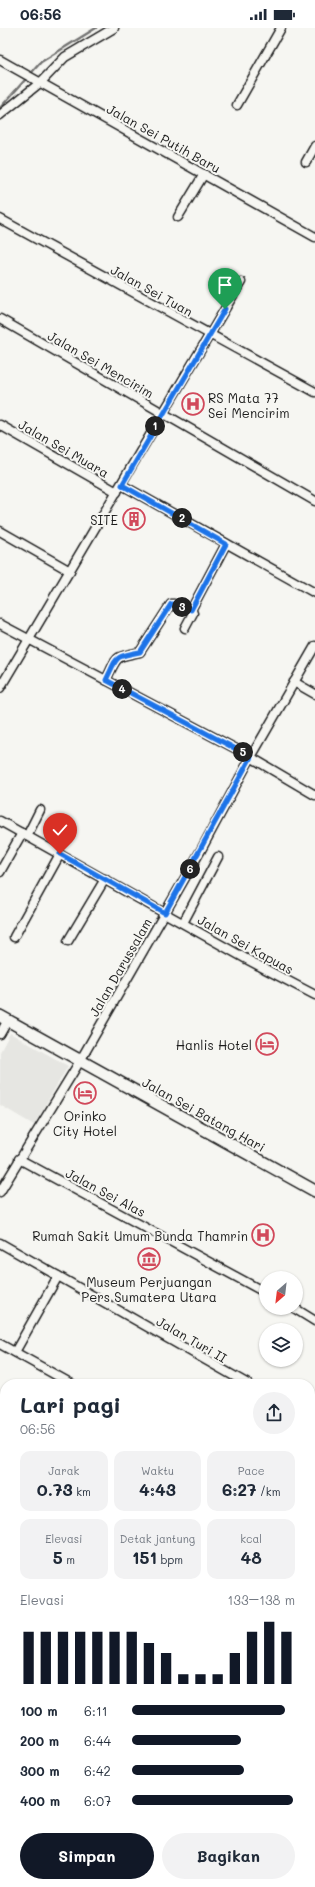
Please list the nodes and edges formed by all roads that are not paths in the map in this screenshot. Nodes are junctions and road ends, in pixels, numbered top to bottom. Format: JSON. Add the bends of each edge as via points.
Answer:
{"nodes":[{"id":1,"x":114,"y":28,"type":"edge"},
{"id":2,"x":281,"y":28,"type":"edge"},
{"id":3,"x":0,"y":60,"type":"edge"},
{"id":4,"x":40,"y":82,"type":"junction"},
{"id":5,"x":237,"y":105,"type":"dead end"},
{"id":6,"x":0,"y":114,"type":"edge"},
{"id":7,"x":315,"y":146,"type":"edge"},
{"id":8,"x":306,"y":162,"type":"dead end"},
{"id":9,"x":204,"y":174,"type":"junction"},
{"id":10,"x":178,"y":217,"type":"dead end"},
{"id":11,"x":0,"y":220,"type":"edge"},
{"id":12,"x":315,"y":237,"type":"edge"},
{"id":13,"x":241,"y":282,"type":"dead end"},
{"id":14,"x":0,"y":320,"type":"edge"},
{"id":15,"x":210,"y":336,"type":"junction"},
{"id":16,"x":315,"y":392,"type":"edge"},
{"id":17,"x":163,"y":413,"type":"junction"},
{"id":18,"x":0,"y":425,"type":"edge"},
{"id":19,"x":122,"y":485,"type":"junction"},
{"id":20,"x":117,"y":492,"type":"junction"},
{"id":21,"x":315,"y":501,"type":"edge"},
{"id":22,"x":0,"y":531,"type":"edge"},
{"id":23,"x":226,"y":544,"type":"junction"},
{"id":24,"x":70,"y":571,"type":"junction"},
{"id":25,"x":315,"y":593,"type":"edge"},
{"id":26,"x":191,"y":610,"type":"junction"},
{"id":27,"x":0,"y":624,"type":"edge"},
{"id":28,"x":186,"y":628,"type":"dead end"},
{"id":29,"x":28,"y":639,"type":"junction"},
{"id":30,"x":315,"y":646,"type":"edge"},
{"id":31,"x":106,"y":680,"type":"junction"},
{"id":32,"x":294,"y":682,"type":"junction"},
{"id":33,"x":0,"y":688,"type":"edge"},
{"id":34,"x":315,"y":694,"type":"edge"},
{"id":35,"x":251,"y":757,"type":"junction"},
{"id":36,"x":315,"y":795,"type":"edge"},
{"id":37,"x":40,"y":810,"type":"dead end"},
{"id":38,"x":0,"y":821,"type":"edge"},
{"id":39,"x":24,"y":834,"type":"junction"},
{"id":40,"x":60,"y":854,"type":"junction"},
{"id":41,"x":218,"y":857,"type":"dead end"},
{"id":42,"x":0,"y":872,"type":"edge"},
{"id":43,"x":105,"y":879,"type":"junction"},
{"id":44,"x":165,"y":913,"type":"junction"},
{"id":45,"x":183,"y":923,"type":"junction"},
{"id":46,"x":14,"y":937,"type":"dead end"},
{"id":47,"x":68,"y":941,"type":"dead end"},
{"id":48,"x":315,"y":995,"type":"edge"},
{"id":49,"x":4,"y":1018,"type":"edge"},
{"id":50,"x":0,"y":1034,"type":"edge"},
{"id":51,"x":80,"y":1061,"type":"junction"},
{"id":52,"x":19,"y":1159,"type":"junction"},
{"id":53,"x":315,"y":1191,"type":"edge"},
{"id":54,"x":0,"y":1192,"type":"edge"},
{"id":55,"x":0,"y":1243,"type":"edge"},
{"id":56,"x":58,"y":1276,"type":"junction"},
{"id":57,"x":259,"y":1289,"type":"edge"},
{"id":58,"x":303,"y":1314,"type":"edge"},
{"id":59,"x":315,"y":1321,"type":"edge"},
{"id":60,"x":0,"y":1344,"type":"edge"},
{"id":61,"x":15,"y":1352,"type":"junction"},
{"id":62,"x":63,"y":1379,"type":"edge"},
{"id":63,"x":239,"y":1379,"type":"edge"}],
"edges":[{"from":1,"to":4,"type":"street","via":[[65,56]]},
{"from":2,"to":5,"type":"street"},
{"from":3,"to":4,"type":"street","name":"Jalan Sei Putih Baru"},
{"from":4,"to":6,"type":"street"},
{"from":4,"to":9,"type":"street","name":"Jalan Sei Putih Baru"},
{"from":7,"to":8,"type":"street"},
{"from":9,"to":10,"type":"street"},
{"from":9,"to":12,"type":"street","name":"Jalan Sei Putih Baru"},
{"from":11,"to":15,"type":"street","name":"Jalan Sei Tuan"},
{"from":13,"to":15,"type":"street"},
{"from":14,"to":17,"type":"street","name":"Jalan Sei Mencirim"},
{"from":15,"to":16,"type":"street","name":"Jalan Sei Tuan"},
{"from":15,"to":17,"type":"street"},
{"from":17,"to":19,"type":"street"},
{"from":17,"to":21,"type":"street","name":"Jalan Sei Mencirim"},
{"from":18,"to":20,"type":"street","name":"Jalan Sei Muara"},
{"from":19,"to":20,"type":"street"},
{"from":19,"to":23,"type":"street"},
{"from":20,"to":24,"type":"street"},
{"from":22,"to":24,"type":"street"},
{"from":23,"to":25,"type":"street"},
{"from":23,"to":26,"type":"street"},
{"from":24,"to":29,"type":"street"},
{"from":26,"to":28,"type":"street","via":[[193,616]]},
{"from":26,"to":31,"type":"street","via":[[171,604],[140,652],[120,655]]},
{"from":27,"to":29,"type":"street"},
{"from":29,"to":31,"type":"street"},
{"from":29,"to":33,"type":"street"},
{"from":30,"to":32,"type":"street","name":"Jalan Darussalam"},
{"from":31,"to":35,"type":"street"},
{"from":32,"to":34,"type":"street"},
{"from":32,"to":35,"type":"street","name":"Jalan Darussalam"},
{"from":35,"to":36,"type":"street"},
{"from":35,"to":44,"type":"street","name":"Jalan Darussalam"},
{"from":37,"to":39,"type":"street"},
{"from":38,"to":39,"type":"street","name":"Jalan Sei Kapuas"},
{"from":39,"to":40,"type":"street","name":"Jalan Sei Kapuas"},
{"from":39,"to":42,"type":"street"},
{"from":40,"to":43,"type":"street","name":"Jalan Sei Kapuas"},
{"from":40,"to":46,"type":"street"},
{"from":41,"to":45,"type":"street"},
{"from":43,"to":44,"type":"street","name":"Jalan Sei Kapuas"},
{"from":43,"to":47,"type":"street"},
{"from":44,"to":45,"type":"street","name":"Jalan Sei Kapuas"},
{"from":44,"to":51,"type":"street","name":"Jalan Darussalam"},
{"from":45,"to":48,"type":"street","name":"Jalan Sei Kapuas"},
{"from":49,"to":50,"type":"street"},
{"from":49,"to":51,"type":"street","name":"Jalan Sei Batang Hari"},
{"from":51,"to":52,"type":"street","name":"Jalan Darussalam"},
{"from":51,"to":53,"type":"street","name":"Jalan Sei Batang Hari"},
{"from":52,"to":54,"type":"street","name":"Jalan Darussalam"},
{"from":52,"to":57,"type":"street","name":"Jalan Sei Alas"},
{"from":55,"to":56,"type":"street","name":"Jalan Turi II"},
{"from":56,"to":61,"type":"street"},
{"from":56,"to":63,"type":"street","name":"Jalan Turi II"},
{"from":58,"to":59,"type":"street"},
{"from":60,"to":61,"type":"street"},
{"from":61,"to":62,"type":"street"}]}
